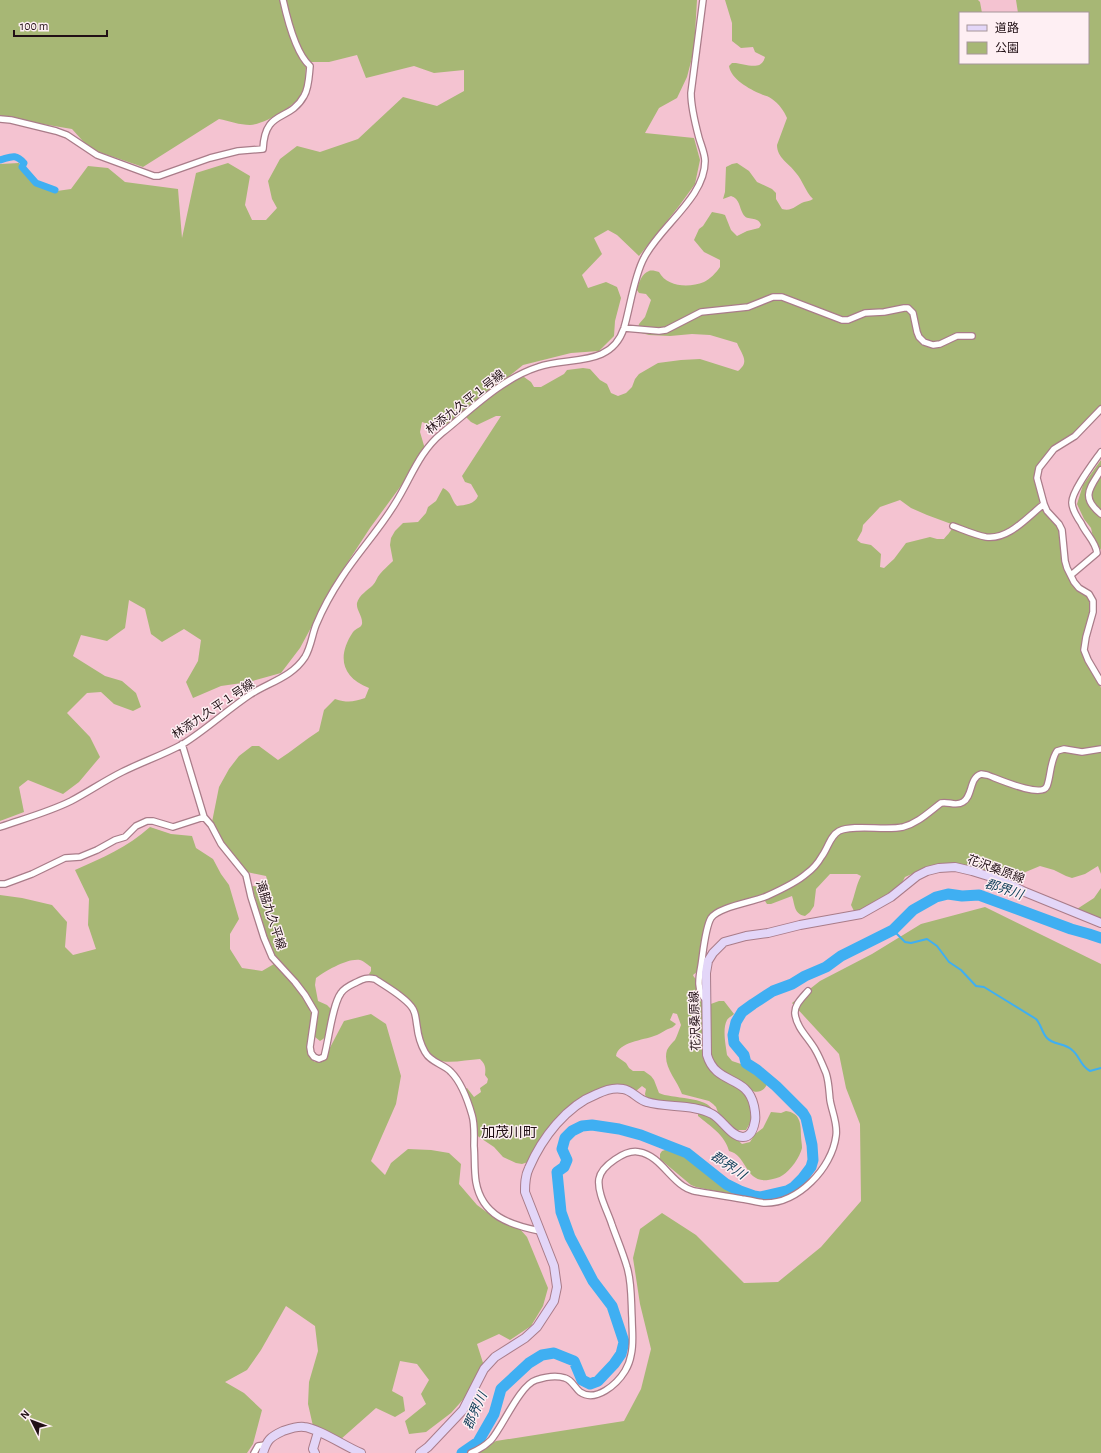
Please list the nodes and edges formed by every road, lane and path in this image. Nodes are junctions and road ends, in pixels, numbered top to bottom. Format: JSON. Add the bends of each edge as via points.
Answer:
{"nodes":[{"id":1,"x":283,"y":0,"type":"edge"},
{"id":2,"x":703,"y":0,"type":"edge"},
{"id":3,"x":0,"y":119,"type":"edge"},
{"id":4,"x":624,"y":328,"type":"junction"},
{"id":5,"x":972,"y":336,"type":"dead end"},
{"id":6,"x":1101,"y":409,"type":"edge"},
{"id":7,"x":1101,"y":452,"type":"edge"},
{"id":8,"x":1101,"y":470,"type":"edge"},
{"id":9,"x":1044,"y":504,"type":"junction"},
{"id":10,"x":1101,"y":514,"type":"edge"},
{"id":11,"x":953,"y":526,"type":"dead end"},
{"id":12,"x":1070,"y":575,"type":"junction"},
{"id":13,"x":1101,"y":682,"type":"edge"},
{"id":14,"x":182,"y":744,"type":"junction"},
{"id":15,"x":1101,"y":749,"type":"edge"},
{"id":16,"x":204,"y":816,"type":"junction"},
{"id":17,"x":0,"y":827,"type":"edge"},
{"id":18,"x":0,"y":884,"type":"edge"},
{"id":19,"x":1101,"y":924,"type":"edge"},
{"id":20,"x":808,"y":991,"type":"dead end"},
{"id":21,"x":706,"y":1000,"type":"junction"},
{"id":22,"x":540,"y":1231,"type":"junction"},
{"id":23,"x":318,"y":1432,"type":"junction"},
{"id":24,"x":264,"y":1449,"type":"edge"},
{"id":25,"x":254,"y":1453,"type":"edge"},
{"id":26,"x":315,"y":1453,"type":"edge"},
{"id":27,"x":361,"y":1453,"type":"edge"},
{"id":28,"x":420,"y":1453,"type":"edge"},
{"id":29,"x":471,"y":1453,"type":"edge"}],
"edges":[{"from":1,"to":3,"type":"street","via":[[303,59],[310,66],[306,90],[301,100],[268,125],[263,149],[238,151],[154,176],[97,154],[67,135]]},
{"from":2,"to":4,"type":"street","name":"林添九久平１号線","via":[[691,93],[705,161],[703,174],[692,197],[651,245],[643,260]]},
{"from":4,"to":5,"type":"street","via":[[666,330],[700,312],[748,307],[773,297],[782,297],[842,320],[865,313],[908,308],[913,313],[919,337],[933,345],[957,336]]},
{"from":4,"to":14,"type":"street","name":"林添九久平１号線","via":[[617,343],[604,354],[554,362],[518,376],[501,386],[434,439],[423,452],[388,516],[342,577],[322,612],[306,656],[298,666],[289,675],[253,693]]},
{"from":6,"to":9,"type":"street","via":[[1075,436],[1054,449],[1039,468],[1037,478]]},
{"from":7,"to":12,"type":"street","via":[[1079,484],[1072,501],[1081,524],[1095,545],[1097,555]]},
{"from":8,"to":10,"type":"street","via":[[1088,494],[1090,501]]},
{"from":9,"to":11,"type":"street","via":[[1007,534],[996,537],[979,535]]},
{"from":9,"to":12,"type":"street","via":[[1062,530],[1065,560]]},
{"from":12,"to":13,"type":"street","via":[[1076,586],[1089,594],[1093,601],[1084,650]]},
{"from":14,"to":16,"type":"street","name":"滝脇九久平線"},
{"from":14,"to":17,"type":"street","name":"林添九久平１号線","via":[[70,801]]},
{"from":15,"to":21,"type":"street","via":[[1082,752],[1064,749],[1057,751],[1053,758],[1047,788],[1043,791],[1023,788],[981,774],[974,779],[964,802],[941,803],[913,823],[902,827],[840,831],[832,838],[816,865],[805,875],[754,901],[721,910],[711,918],[699,980],[702,997]]},
{"from":16,"to":18,"type":"street","via":[[173,827],[147,821],[136,826],[125,837],[92,853],[65,858],[32,874]]},
{"from":16,"to":22,"type":"street","name":"滝脇九久平線","via":[[221,844],[246,875],[272,957],[296,982],[315,1012],[310,1047],[314,1057],[319,1059],[324,1056],[337,1002],[347,987],[365,978],[375,979],[410,1005],[414,1010],[425,1053],[451,1071],[457,1079],[473,1117],[479,1196],[485,1206],[509,1224]]},
{"from":19,"to":21,"type":"main road","name":"花沢桑原線","via":[[1001,880],[954,867],[933,869],[917,876],[902,890],[861,914],[724,942],[708,961]]},
{"from":20,"to":29,"type":"street","via":[[799,1001],[795,1013],[799,1027],[816,1050],[828,1083],[836,1136],[826,1165],[797,1193],[786,1199],[764,1203],[685,1188],[659,1163],[640,1152],[626,1153],[606,1166],[599,1180],[600,1189],[628,1269],[633,1344],[629,1364],[613,1385],[596,1395],[581,1393],[566,1378],[551,1376],[534,1380],[523,1390],[491,1440]]},
{"from":21,"to":22,"type":"main road","name":"花沢桑原線","via":[[709,1063],[717,1073],[744,1087],[750,1094],[756,1114],[751,1132],[742,1137],[736,1135],[714,1114],[701,1109],[645,1102],[626,1089],[617,1088],[588,1097],[573,1106],[557,1123],[528,1169],[525,1192]]},
{"from":22,"to":28,"type":"main road","name":"花沢桑原線","via":[[554,1266],[557,1287],[554,1301],[538,1327],[495,1357],[484,1369],[463,1410]]},
{"from":23,"to":24,"type":"main road","via":[[305,1427],[286,1430],[269,1439]]},
{"from":23,"to":26,"type":"main road","via":[[313,1449]]},
{"from":23,"to":27,"type":"main road"},
{"from":24,"to":25,"type":"street","via":[[258,1446]]}]}
